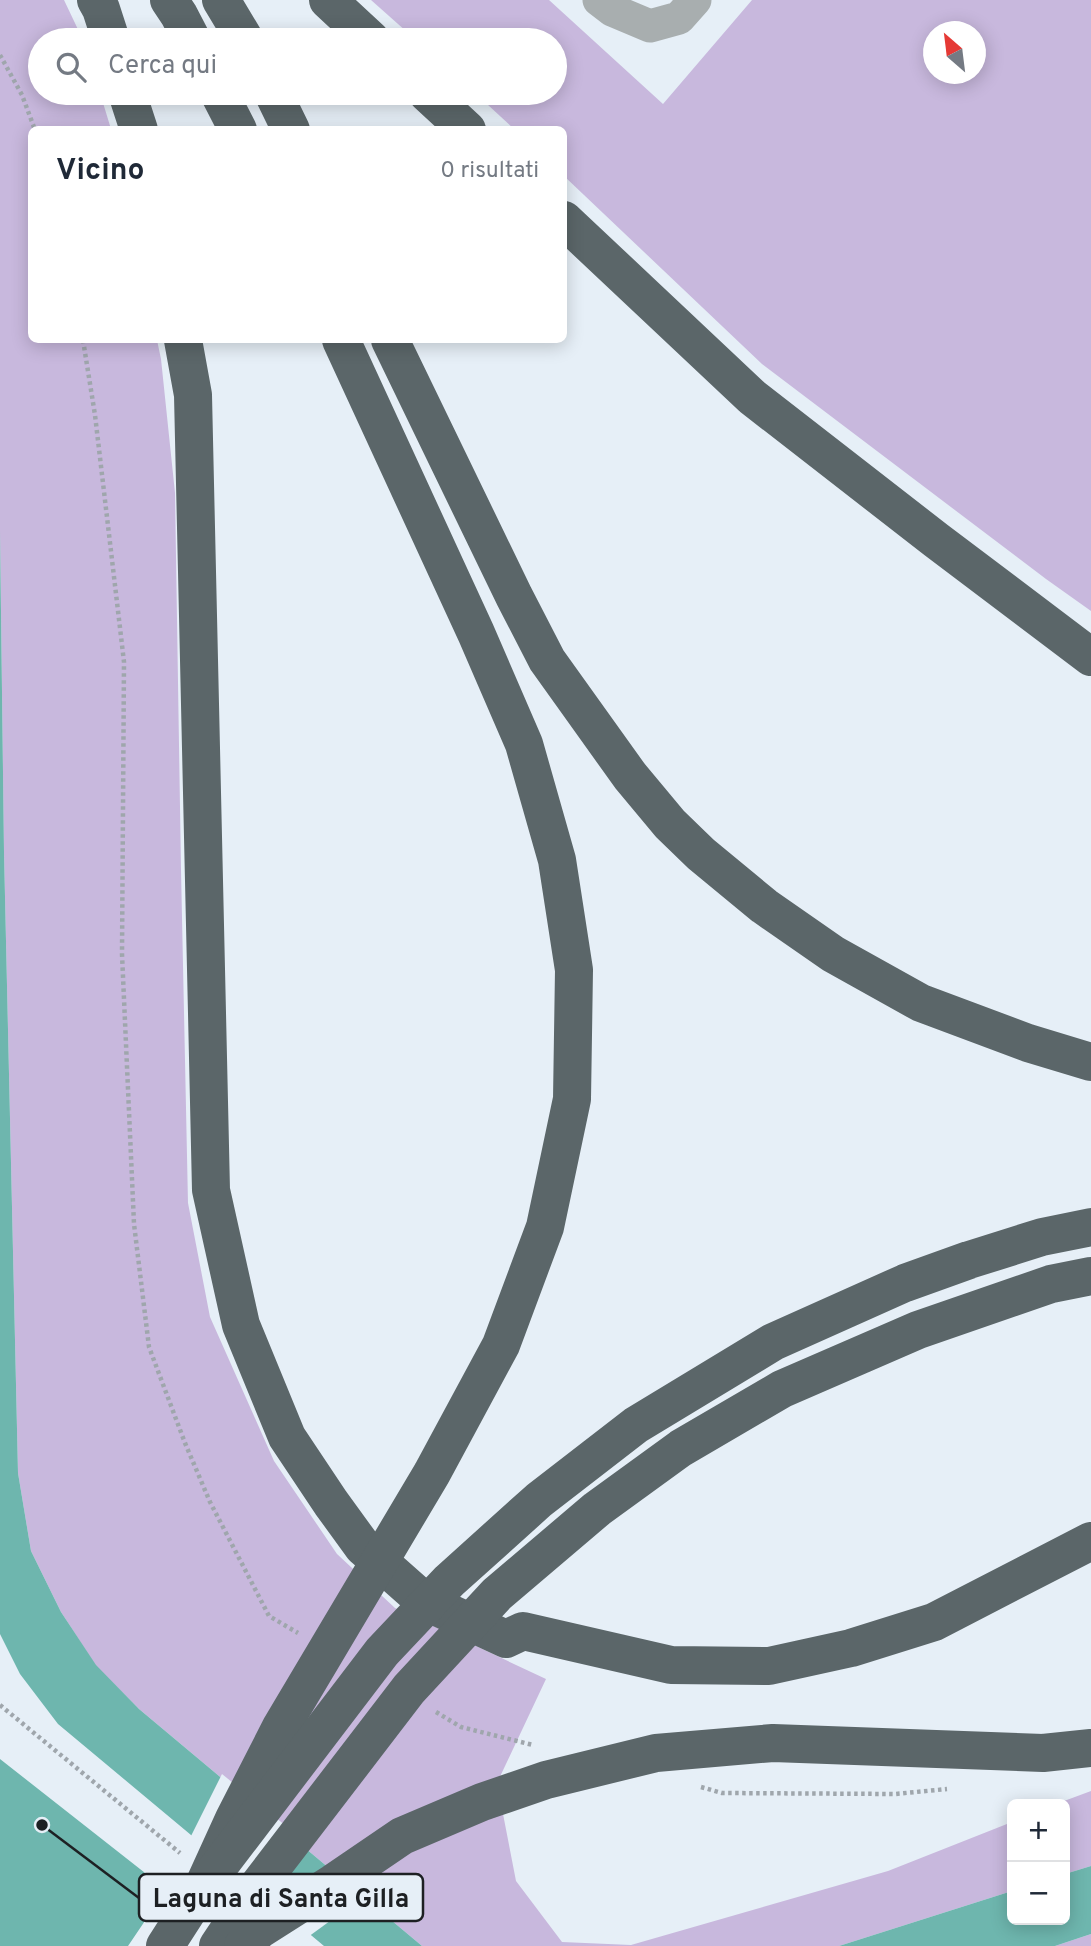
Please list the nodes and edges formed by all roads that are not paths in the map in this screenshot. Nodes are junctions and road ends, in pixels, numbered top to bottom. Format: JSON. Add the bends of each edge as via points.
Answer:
{"nodes":[{"id":1,"x":96,"y":0,"type":"edge"},
{"id":2,"x":169,"y":0,"type":"edge"},
{"id":3,"x":221,"y":0,"type":"edge"},
{"id":4,"x":328,"y":0,"type":"edge"},
{"id":5,"x":599,"y":0,"type":"edge"},
{"id":6,"x":695,"y":0,"type":"edge"},
{"id":7,"x":107,"y":28,"type":"edge"},
{"id":8,"x":186,"y":28,"type":"edge"},
{"id":9,"x":238,"y":28,"type":"edge"},
{"id":10,"x":358,"y":28,"type":"edge"},
{"id":11,"x":131,"y":105,"type":"edge"},
{"id":12,"x":225,"y":105,"type":"edge"},
{"id":13,"x":279,"y":105,"type":"edge"},
{"id":14,"x":440,"y":105,"type":"edge"},
{"id":15,"x":138,"y":126,"type":"edge"},
{"id":16,"x":236,"y":126,"type":"edge"},
{"id":17,"x":288,"y":126,"type":"edge"},
{"id":18,"x":463,"y":126,"type":"edge"},
{"id":19,"x":567,"y":223,"type":"edge"},
{"id":20,"x":184,"y":343,"type":"edge"},
{"id":21,"x":342,"y":343,"type":"edge"},
{"id":22,"x":391,"y":343,"type":"edge"},
{"id":23,"x":1091,"y":657,"type":"edge"},
{"id":24,"x":1091,"y":1062,"type":"edge"},
{"id":25,"x":1091,"y":1227,"type":"edge"},
{"id":26,"x":1091,"y":1276,"type":"edge"},
{"id":27,"x":1091,"y":1541,"type":"edge"},
{"id":28,"x":1091,"y":1748,"type":"edge"},
{"id":29,"x":194,"y":1872,"type":"junction"},
{"id":30,"x":165,"y":1946,"type":"edge"},
{"id":31,"x":218,"y":1946,"type":"edge"},
{"id":32,"x":243,"y":1946,"type":"edge"}],
"edges":[{"from":1,"to":7,"type":"highway"},
{"from":2,"to":8,"type":"highway"},
{"from":3,"to":9,"type":"highway"},
{"from":4,"to":10,"type":"highway"},
{"from":5,"to":6,"type":"lane","via":[[650,26],[679,18]]},
{"from":11,"to":15,"type":"highway"},
{"from":12,"to":16,"type":"highway"},
{"from":13,"to":17,"type":"highway"},
{"from":14,"to":18,"type":"highway"},
{"from":19,"to":23,"type":"highway","via":[[752,397]]},
{"from":20,"to":27,"type":"highway","via":[[193,395],[211,1190],[240,1325],[287,1437],[363,1546],[424,1601],[506,1639],[523,1630],[671,1665],[769,1666],[851,1648],[934,1622]]},
{"from":21,"to":29,"type":"highway","via":[[524,744],[557,860],[574,970],[572,1099],[545,1227],[501,1345],[432,1473],[281,1727],[234,1819]]},
{"from":22,"to":24,"type":"highway","via":[[547,660],[670,824],[764,906],[834,954],[921,1003]]},
{"from":25,"to":29,"type":"highway","via":[[1042,1237],[905,1283],[773,1342],[636,1424],[539,1500],[449,1581],[382,1652]]},
{"from":26,"to":31,"type":"highway","via":[[1051,1284],[918,1330],[782,1389],[681,1448],[597,1509],[497,1594],[409,1689],[258,1886]]},
{"from":28,"to":32,"type":"highway","via":[[1043,1753],[773,1743],[656,1753],[546,1780],[402,1836],[259,1930]]},
{"from":29,"to":30,"type":"highway"}]}
